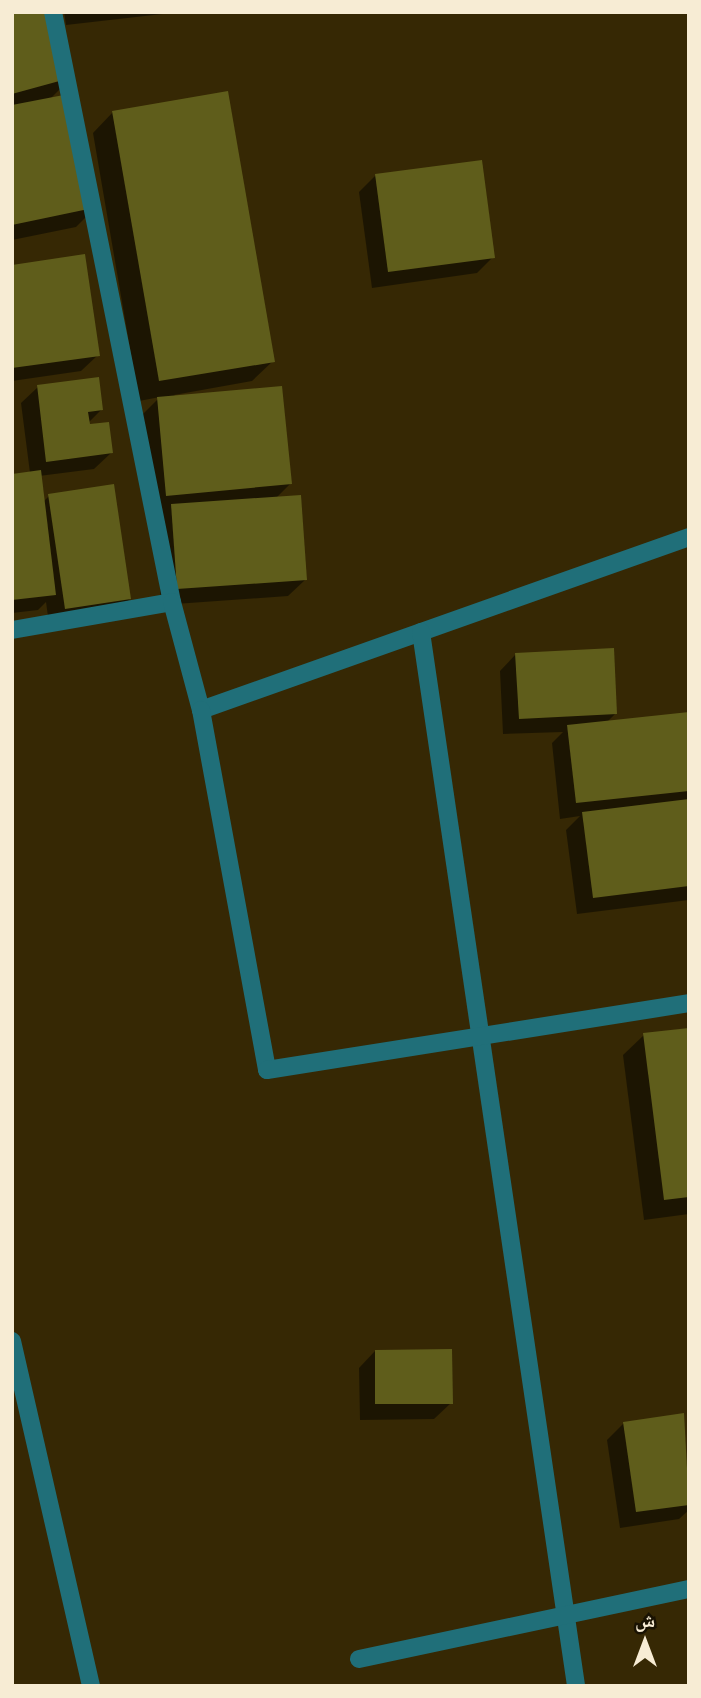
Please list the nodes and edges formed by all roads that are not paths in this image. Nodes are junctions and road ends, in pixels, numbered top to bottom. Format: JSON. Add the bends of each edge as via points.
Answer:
{"nodes":[{"id":1,"x":52,"y":12,"type":"edge"},
{"id":2,"x":689,"y":537,"type":"edge"},
{"id":3,"x":172,"y":602,"type":"junction"},
{"id":4,"x":12,"y":630,"type":"edge"},
{"id":5,"x":421,"y":632,"type":"junction"},
{"id":6,"x":201,"y":710,"type":"junction"},
{"id":7,"x":689,"y":1003,"type":"edge"},
{"id":8,"x":481,"y":1036,"type":"junction"},
{"id":9,"x":12,"y":1340,"type":"edge"},
{"id":10,"x":689,"y":1589,"type":"edge"},
{"id":11,"x":566,"y":1615,"type":"junction"},
{"id":12,"x":359,"y":1659,"type":"dead end"},
{"id":13,"x":91,"y":1686,"type":"edge"},
{"id":14,"x":576,"y":1686,"type":"edge"}],
"edges":[{"from":1,"to":3,"type":"street"},
{"from":2,"to":5,"type":"street"},
{"from":3,"to":4,"type":"street"},
{"from":3,"to":6,"type":"street"},
{"from":5,"to":6,"type":"street"},
{"from":5,"to":8,"type":"street"},
{"from":6,"to":8,"type":"street","via":[[267,1070]]},
{"from":7,"to":8,"type":"street"},
{"from":8,"to":11,"type":"street"},
{"from":9,"to":13,"type":"street"},
{"from":10,"to":11,"type":"street"},
{"from":11,"to":12,"type":"street"},
{"from":11,"to":14,"type":"street"}]}
